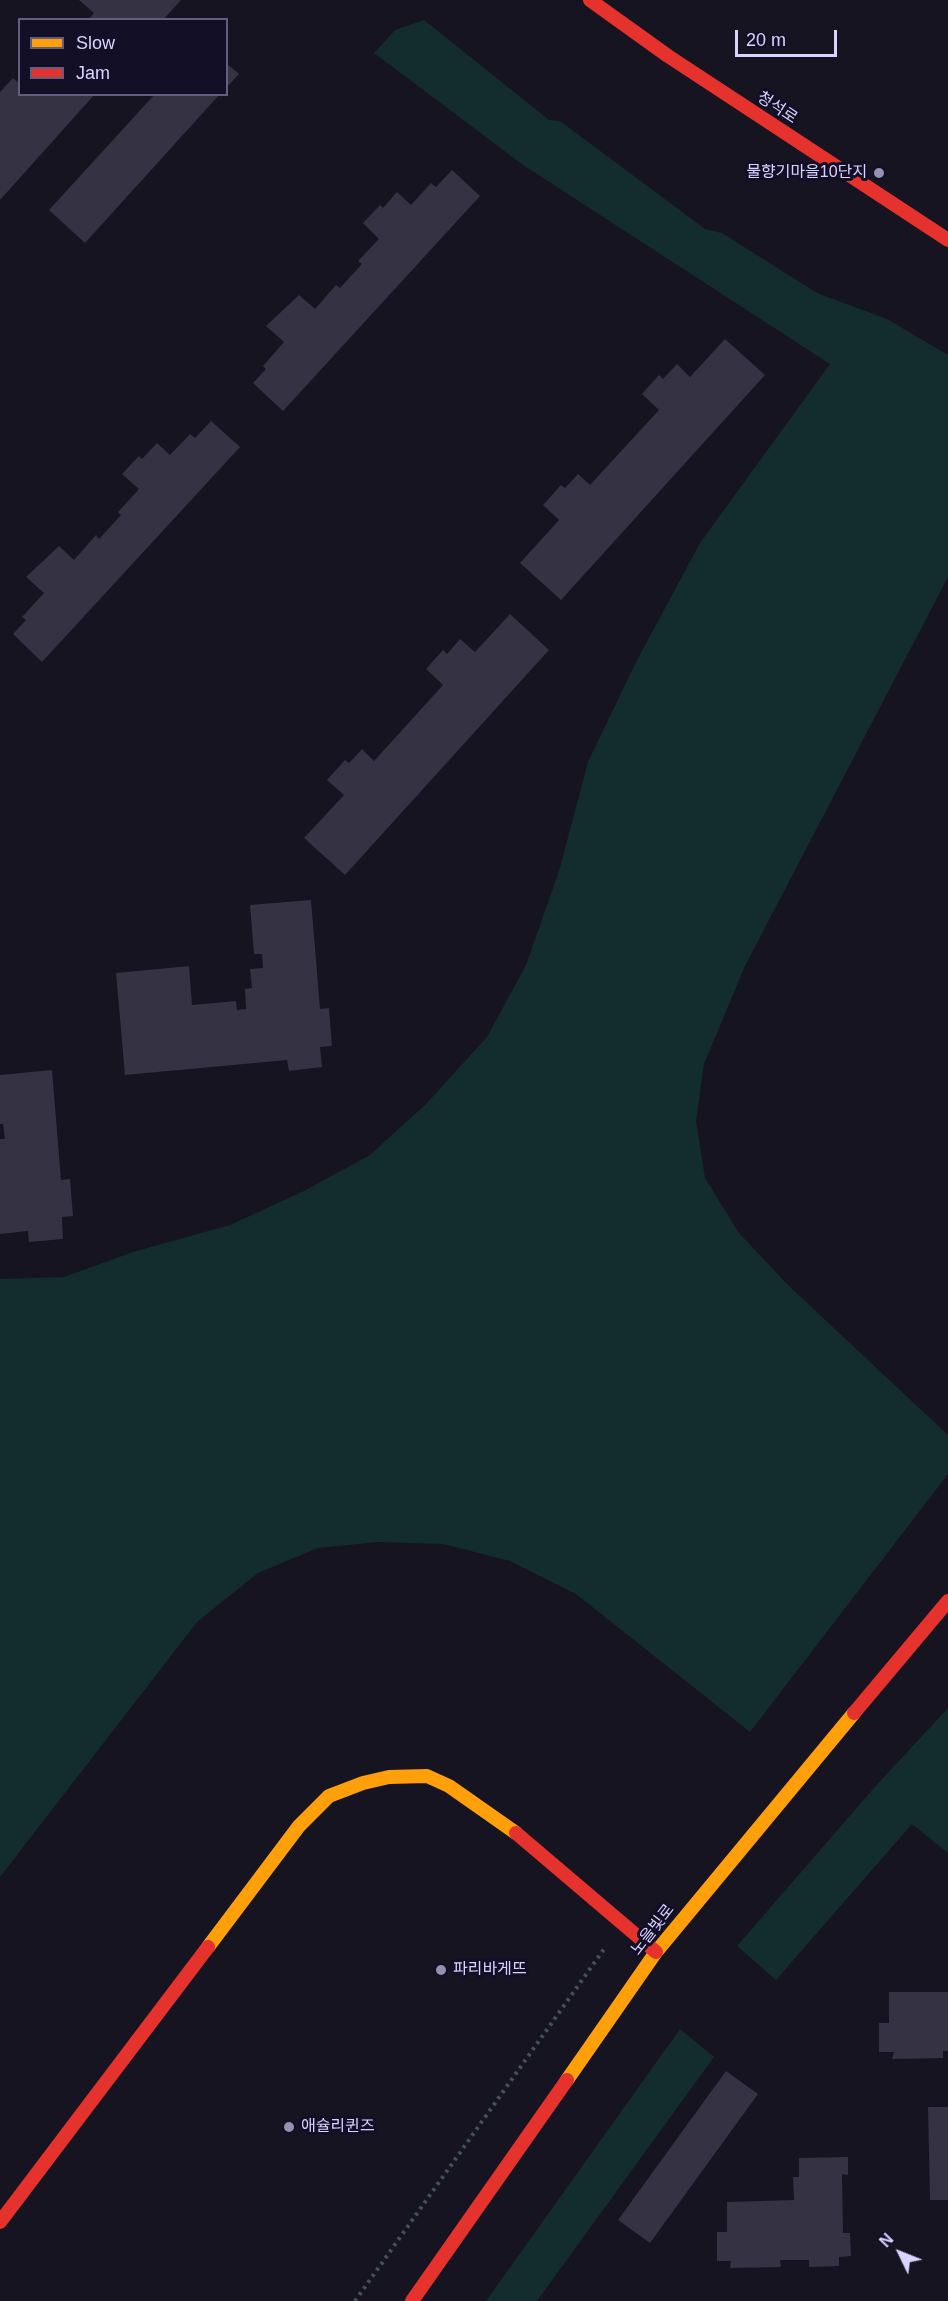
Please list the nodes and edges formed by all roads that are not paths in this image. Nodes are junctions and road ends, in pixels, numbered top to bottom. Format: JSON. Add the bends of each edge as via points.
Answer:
{"nodes":[{"id":1,"x":590,"y":0,"type":"edge"},
{"id":2,"x":948,"y":240,"type":"edge"},
{"id":3,"x":948,"y":1601,"type":"edge"},
{"id":4,"x":656,"y":1952,"type":"junction"},
{"id":5,"x":0,"y":2222,"type":"edge"},
{"id":6,"x":412,"y":2301,"type":"edge"}],
"edges":[{"from":1,"to":2,"type":"street","name":"청석로","via":[[668,56]]},
{"from":3,"to":4,"type":"street","name":"노을빛로"},
{"from":4,"to":5,"type":"street","via":[[499,1820],[449,1786],[427,1776],[389,1777],[329,1796],[299,1826]]},
{"from":4,"to":6,"type":"street","name":"노을빛로"}]}
